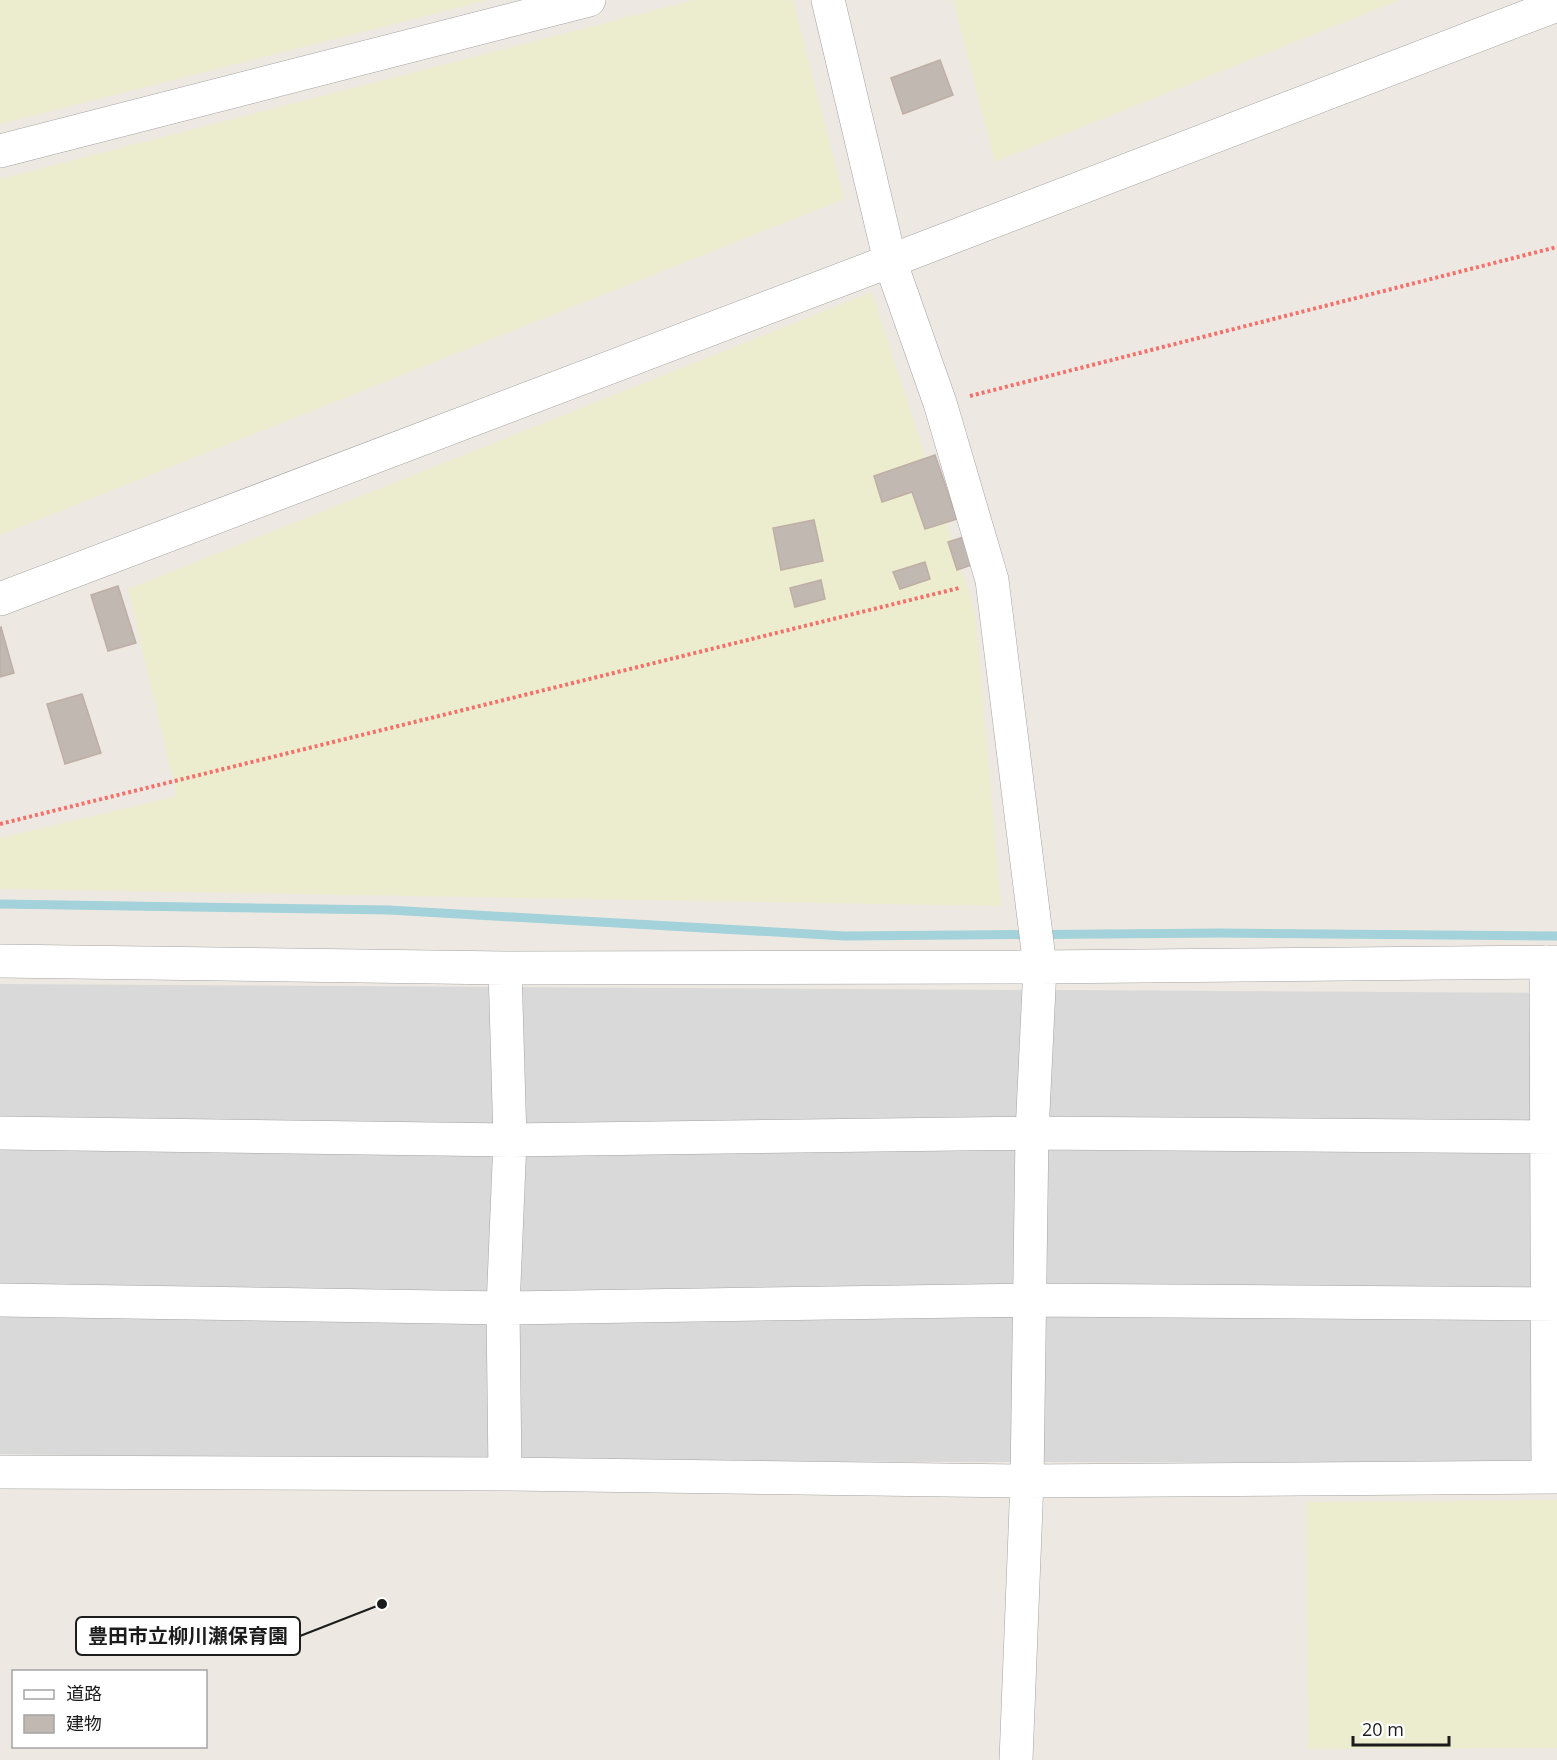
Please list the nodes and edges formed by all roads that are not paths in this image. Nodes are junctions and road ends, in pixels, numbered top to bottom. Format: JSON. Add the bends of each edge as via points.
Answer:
{"nodes":[{"id":1,"x":589,"y":0,"type":"edge"},
{"id":2,"x":828,"y":0,"type":"edge"},
{"id":3,"x":1557,"y":5,"type":"edge"},
{"id":4,"x":0,"y":151,"type":"edge"},
{"id":5,"x":890,"y":261,"type":"junction"},
{"id":6,"x":0,"y":599,"type":"edge"},
{"id":7,"x":0,"y":961,"type":"edge"},
{"id":8,"x":1552,"y":962,"type":"edge"},
{"id":9,"x":1040,"y":967,"type":"junction"},
{"id":10,"x":505,"y":968,"type":"junction"},
{"id":11,"x":0,"y":1133,"type":"edge"},
{"id":12,"x":1032,"y":1133,"type":"junction"},
{"id":13,"x":1552,"y":1137,"type":"edge"},
{"id":14,"x":510,"y":1140,"type":"junction"},
{"id":15,"x":0,"y":1300,"type":"edge"},
{"id":16,"x":1029,"y":1300,"type":"junction"},
{"id":17,"x":1552,"y":1304,"type":"edge"},
{"id":18,"x":502,"y":1308,"type":"junction"},
{"id":19,"x":0,"y":1472,"type":"edge"},
{"id":20,"x":505,"y":1474,"type":"junction"},
{"id":21,"x":1552,"y":1477,"type":"edge"},
{"id":22,"x":1027,"y":1481,"type":"junction"},
{"id":23,"x":1016,"y":1760,"type":"edge"}],
"edges":[{"from":1,"to":4,"type":"street"},
{"from":2,"to":5,"type":"street"},
{"from":3,"to":5,"type":"street"},
{"from":5,"to":6,"type":"street"},
{"from":5,"to":9,"type":"street","via":[[940,404],[992,580]]},
{"from":7,"to":10,"type":"street"},
{"from":8,"to":9,"type":"street"},
{"from":8,"to":13,"type":"street"},
{"from":9,"to":10,"type":"street"},
{"from":9,"to":12,"type":"street"},
{"from":10,"to":14,"type":"street"},
{"from":11,"to":14,"type":"street"},
{"from":12,"to":13,"type":"street"},
{"from":12,"to":14,"type":"street"},
{"from":12,"to":16,"type":"street"},
{"from":13,"to":17,"type":"street"},
{"from":14,"to":18,"type":"street"},
{"from":15,"to":18,"type":"street"},
{"from":16,"to":17,"type":"street"},
{"from":16,"to":18,"type":"street"},
{"from":16,"to":22,"type":"street"},
{"from":17,"to":21,"type":"street"},
{"from":18,"to":20,"type":"street"},
{"from":19,"to":20,"type":"street"},
{"from":20,"to":22,"type":"street"},
{"from":21,"to":22,"type":"street"},
{"from":22,"to":23,"type":"street"}]}
